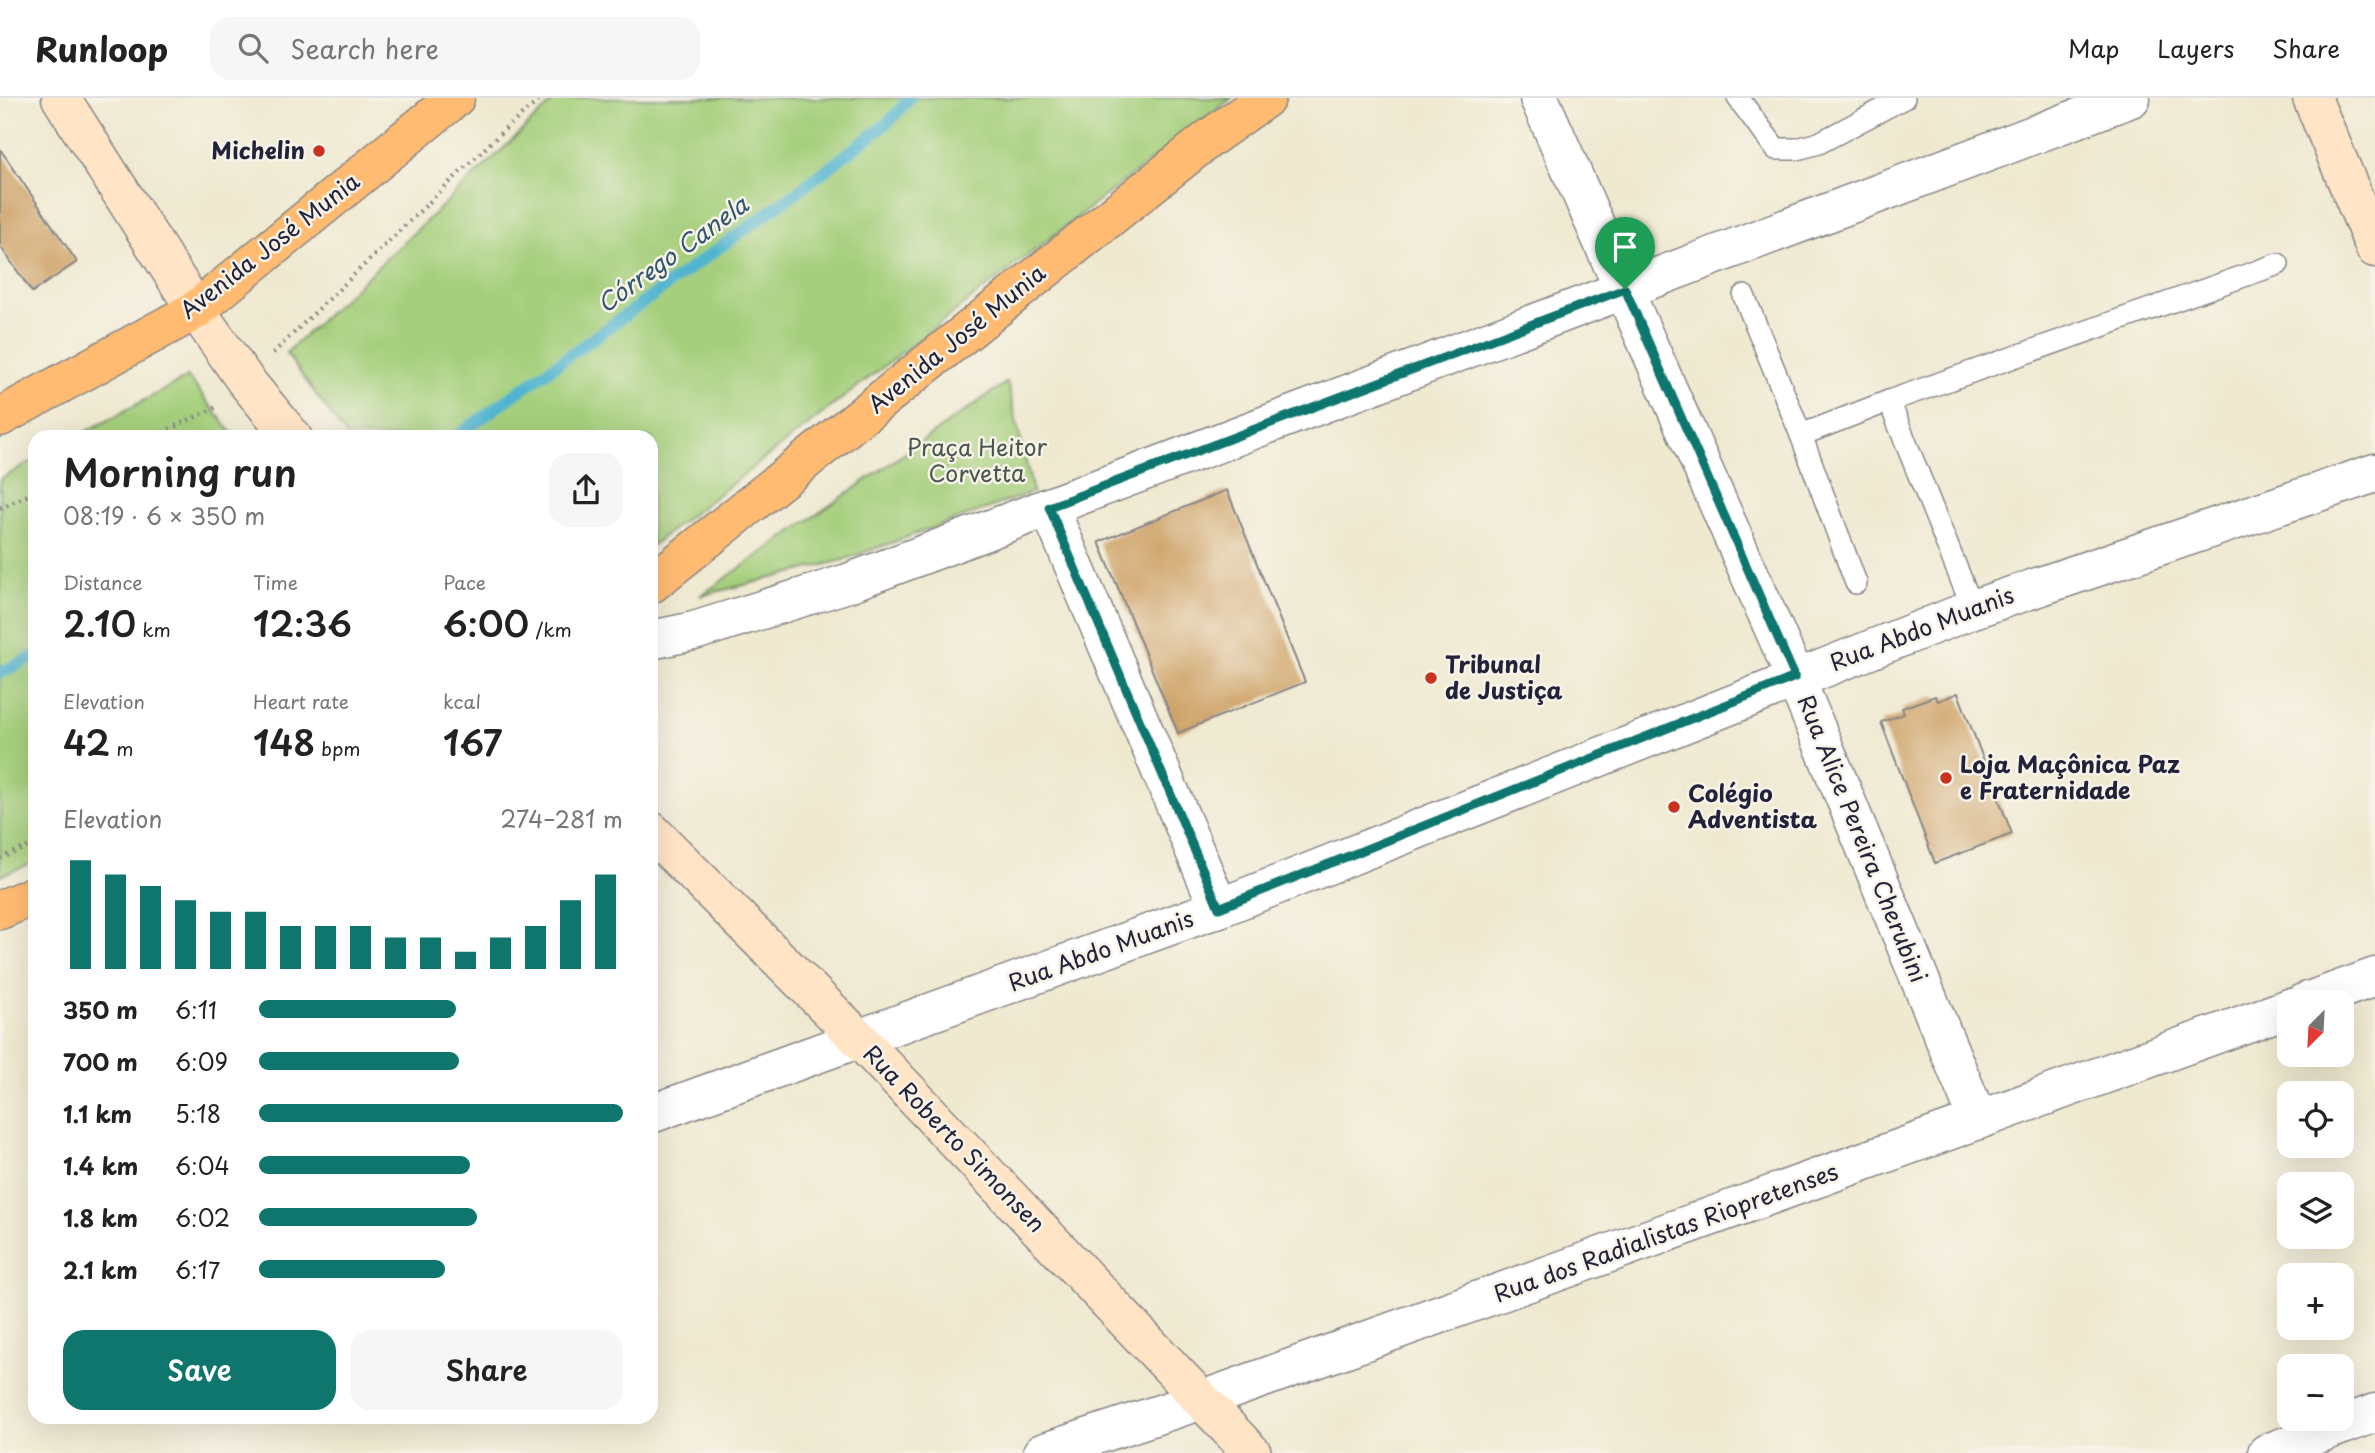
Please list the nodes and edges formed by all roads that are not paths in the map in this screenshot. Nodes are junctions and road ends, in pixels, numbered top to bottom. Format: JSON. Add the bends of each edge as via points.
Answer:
{"nodes":[{"id":1,"x":61,"y":98,"type":"edge"},
{"id":2,"x":455,"y":98,"type":"edge"},
{"id":3,"x":1266,"y":98,"type":"edge"},
{"id":4,"x":1539,"y":98,"type":"edge"},
{"id":5,"x":1738,"y":98,"type":"edge"},
{"id":6,"x":1904,"y":98,"type":"edge"},
{"id":7,"x":2131,"y":98,"type":"edge"},
{"id":8,"x":2312,"y":98,"type":"edge"},
{"id":9,"x":2375,"y":248,"type":"edge"},
{"id":10,"x":2278,"y":264,"type":"dead end"},
{"id":11,"x":1625,"y":289,"type":"junction"},
{"id":12,"x":1744,"y":296,"type":"dead end"},
{"id":13,"x":196,"y":310,"type":"junction"},
{"id":14,"x":1889,"y":401,"type":"junction"},
{"id":15,"x":0,"y":417,"type":"edge"},
{"id":16,"x":286,"y":430,"type":"edge"},
{"id":17,"x":1801,"y":435,"type":"junction"},
{"id":18,"x":2375,"y":473,"type":"edge"},
{"id":19,"x":1049,"y":507,"type":"junction"},
{"id":20,"x":658,"y":578,"type":"edge"},
{"id":21,"x":1856,"y":583,"type":"dead end"},
{"id":22,"x":1973,"y":609,"type":"junction"},
{"id":23,"x":658,"y":639,"type":"edge"},
{"id":24,"x":1795,"y":677,"type":"junction"},
{"id":25,"x":658,"y":838,"type":"edge"},
{"id":26,"x":28,"y":898,"type":"edge"},
{"id":27,"x":1219,"y":908,"type":"junction"},
{"id":28,"x":0,"y":909,"type":"edge"},
{"id":29,"x":2375,"y":976,"type":"edge"},
{"id":30,"x":2337,"y":990,"type":"edge"},
{"id":31,"x":2277,"y":1012,"type":"edge"},
{"id":32,"x":859,"y":1038,"type":"junction"},
{"id":33,"x":658,"y":1111,"type":"edge"},
{"id":34,"x":1978,"y":1120,"type":"junction"},
{"id":35,"x":1202,"y":1400,"type":"junction"},
{"id":36,"x":2375,"y":1413,"type":"edge"},
{"id":37,"x":1042,"y":1453,"type":"edge"},
{"id":38,"x":1252,"y":1453,"type":"edge"},
{"id":39,"x":2267,"y":1453,"type":"edge"}],
"edges":[{"from":1,"to":13,"type":"street"},
{"from":2,"to":13,"type":"main road","name":"Avenida José Munia"},
{"from":3,"to":20,"type":"main road","name":"Avenida José Munia","via":[[1207,140]]},
{"from":4,"to":11,"type":"street","name":"Rua Alice Pereira Cherubini"},
{"from":5,"to":6,"type":"lane","via":[[1776,149],[1797,149],[1819,143]]},
{"from":7,"to":11,"type":"street"},
{"from":8,"to":9,"type":"street"},
{"from":10,"to":14,"type":"lane"},
{"from":11,"to":19,"type":"street"},
{"from":11,"to":24,"type":"street","name":"Rua Alice Pereira Cherubini"},
{"from":12,"to":17,"type":"lane"},
{"from":13,"to":15,"type":"main road","name":"Avenida José Munia"},
{"from":13,"to":16,"type":"street"},
{"from":14,"to":17,"type":"lane"},
{"from":14,"to":22,"type":"lane"},
{"from":17,"to":21,"type":"lane"},
{"from":18,"to":22,"type":"street","name":"Rua Abdo Muanis"},
{"from":19,"to":23,"type":"street","via":[[848,583]]},
{"from":19,"to":27,"type":"street"},
{"from":22,"to":24,"type":"street","name":"Rua Abdo Muanis"},
{"from":24,"to":27,"type":"street","name":"Rua Abdo Muanis"},
{"from":24,"to":34,"type":"street","name":"Rua Alice Pereira Cherubini"},
{"from":25,"to":32,"type":"street","name":"Rua Roberto Simonsen"},
{"from":26,"to":28,"type":"main road"},
{"from":27,"to":32,"type":"street","name":"Rua Abdo Muanis"},
{"from":29,"to":30,"type":"street"},
{"from":31,"to":34,"type":"street","name":"Rua dos Radialistas Riopretenses"},
{"from":32,"to":33,"type":"street","name":"Rua Abdo Muanis"},
{"from":32,"to":35,"type":"street","name":"Rua Roberto Simonsen"},
{"from":34,"to":35,"type":"street","name":"Rua dos Radialistas Riopretenses"},
{"from":35,"to":37,"type":"street","name":"Rua dos Radialistas Riopretenses"},
{"from":35,"to":38,"type":"street","name":"Rua Roberto Simonsen"},
{"from":36,"to":39,"type":"street"}]}
